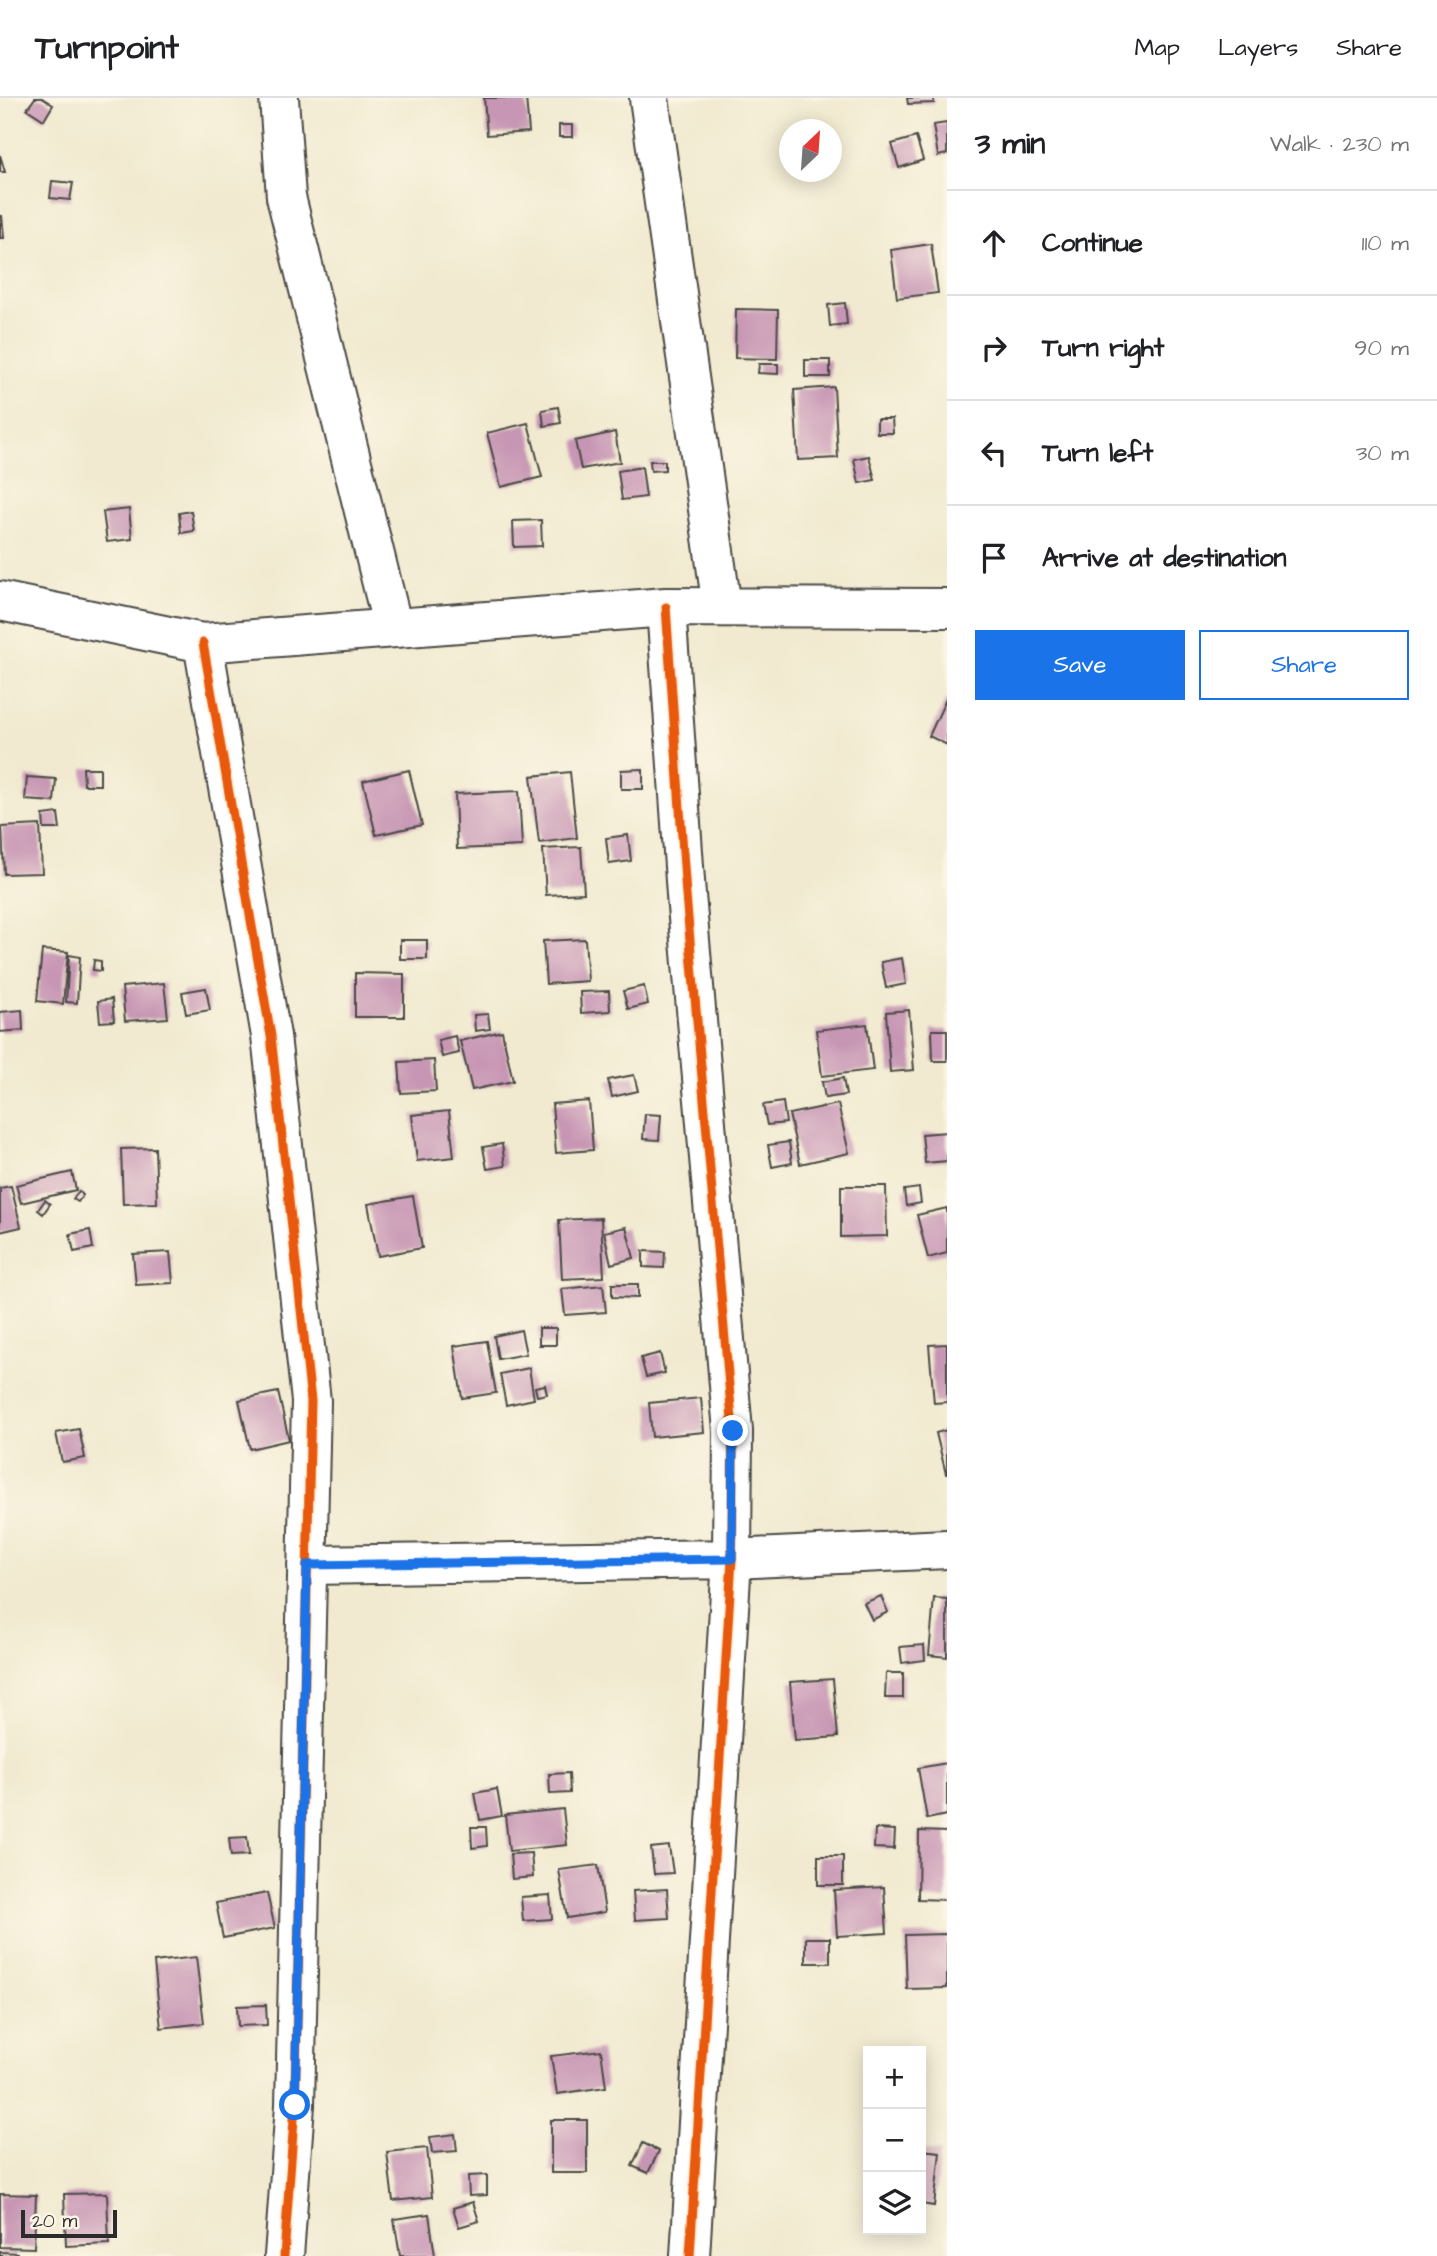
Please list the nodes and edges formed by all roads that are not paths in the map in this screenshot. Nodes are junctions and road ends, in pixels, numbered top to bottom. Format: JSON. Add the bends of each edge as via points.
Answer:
{"nodes":[{"id":1,"x":279,"y":98,"type":"edge"},
{"id":2,"x":649,"y":98,"type":"edge"},
{"id":3,"x":0,"y":601,"type":"edge"},
{"id":4,"x":666,"y":607,"type":"junction"},
{"id":5,"x":722,"y":607,"type":"junction"},
{"id":6,"x":947,"y":608,"type":"edge"},
{"id":7,"x":393,"y":628,"type":"junction"},
{"id":8,"x":203,"y":643,"type":"junction"},
{"id":9,"x":947,"y":1549,"type":"edge"},
{"id":10,"x":732,"y":1559,"type":"junction"},
{"id":11,"x":307,"y":1565,"type":"junction"},
{"id":12,"x":282,"y":2256,"type":"edge"},
{"id":13,"x":690,"y":2256,"type":"edge"}],
"edges":[{"from":1,"to":7,"type":"street","via":[[286,197]]},
{"from":2,"to":5,"type":"street"},
{"from":3,"to":8,"type":"street"},
{"from":4,"to":5,"type":"street"},
{"from":4,"to":7,"type":"street"},
{"from":4,"to":10,"type":"street","via":[[733,1431]]},
{"from":5,"to":6,"type":"street"},
{"from":7,"to":8,"type":"street"},
{"from":8,"to":11,"type":"street","via":[[271,1036],[311,1401]]},
{"from":9,"to":10,"type":"street"},
{"from":10,"to":11,"type":"street"},
{"from":10,"to":13,"type":"street"},
{"from":11,"to":12,"type":"street","via":[[295,2105]]}]}
